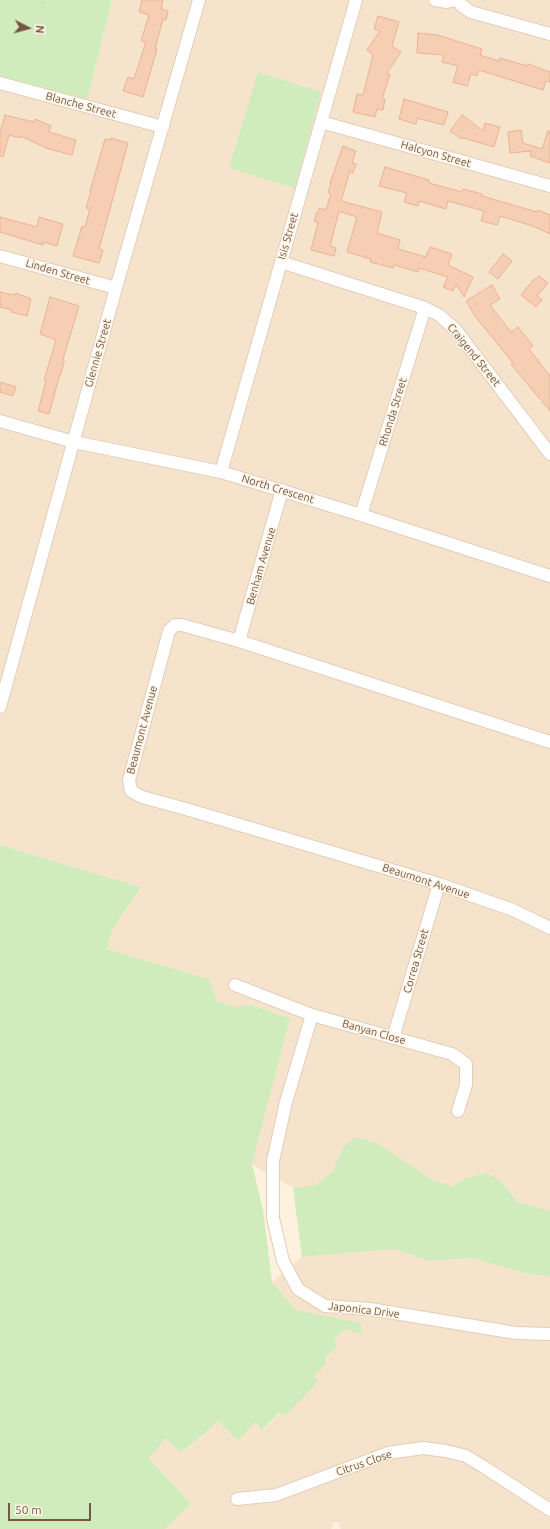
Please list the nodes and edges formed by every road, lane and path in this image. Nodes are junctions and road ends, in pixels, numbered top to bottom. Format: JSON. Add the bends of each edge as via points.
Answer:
{"nodes":[{"id":1,"x":44,"y":0,"type":"edge"},
{"id":2,"x":198,"y":0,"type":"edge"},
{"id":3,"x":356,"y":0,"type":"edge"},
{"id":4,"x":435,"y":0,"type":"edge"},
{"id":5,"x":454,"y":0,"type":"edge"},
{"id":6,"x":458,"y":0,"type":"edge"},
{"id":7,"x":42,"y":3,"type":"dead end"},
{"id":8,"x":550,"y":34,"type":"edge"},
{"id":9,"x":0,"y":83,"type":"edge"},
{"id":10,"x":321,"y":122,"type":"junction"},
{"id":11,"x":162,"y":127,"type":"junction"},
{"id":12,"x":550,"y":186,"type":"edge"},
{"id":13,"x":0,"y":256,"type":"edge"},
{"id":14,"x":281,"y":262,"type":"junction"},
{"id":15,"x":116,"y":288,"type":"junction"},
{"id":16,"x":425,"y":308,"type":"junction"},
{"id":17,"x":0,"y":421,"type":"edge"},
{"id":18,"x":74,"y":442,"type":"junction"},
{"id":19,"x":550,"y":454,"type":"edge"},
{"id":20,"x":221,"y":472,"type":"junction"},
{"id":21,"x":282,"y":490,"type":"junction"},
{"id":22,"x":361,"y":515,"type":"junction"},
{"id":23,"x":550,"y":576,"type":"edge"},
{"id":24,"x":239,"y":641,"type":"junction"},
{"id":25,"x":0,"y":707,"type":"edge"},
{"id":26,"x":550,"y":742,"type":"edge"},
{"id":27,"x":438,"y":884,"type":"junction"},
{"id":28,"x":550,"y":928,"type":"edge"},
{"id":29,"x":235,"y":985,"type":"dead end"},
{"id":30,"x":312,"y":1014,"type":"junction"},
{"id":31,"x":393,"y":1038,"type":"junction"},
{"id":32,"x":458,"y":1111,"type":"dead end"},
{"id":33,"x":550,"y":1334,"type":"edge"},
{"id":34,"x":237,"y":1499,"type":"dead end"},
{"id":35,"x":550,"y":1510,"type":"edge"}],
"edges":[{"from":1,"to":7,"type":"path"},
{"from":2,"to":11,"type":"street","name":"Glennie Street"},
{"from":3,"to":10,"type":"street","name":"Isis Street"},
{"from":4,"to":5,"type":"street"},
{"from":6,"to":8,"type":"street","via":[[471,12]]},
{"from":9,"to":11,"type":"street","name":"Blanche Street"},
{"from":10,"to":12,"type":"street","name":"Halcyon Street"},
{"from":10,"to":14,"type":"street","name":"Isis Street"},
{"from":11,"to":15,"type":"street","name":"Glennie Street"},
{"from":13,"to":15,"type":"street","name":"Linden Street"},
{"from":14,"to":16,"type":"street","name":"Craigend Street"},
{"from":14,"to":20,"type":"street","name":"Isis Street"},
{"from":15,"to":18,"type":"street","name":"Glennie Street"},
{"from":16,"to":19,"type":"street","name":"Craigend Street","via":[[440,315],[456,330]]},
{"from":16,"to":22,"type":"street","name":"Rhonda Street"},
{"from":17,"to":18,"type":"street","name":"North Crescent"},
{"from":18,"to":20,"type":"street","name":"North Crescent"},
{"from":18,"to":25,"type":"street","name":"Glennie Street"},
{"from":20,"to":21,"type":"street","name":"North Crescent"},
{"from":21,"to":22,"type":"street","name":"North Crescent"},
{"from":21,"to":24,"type":"street","name":"Benham Avenue"},
{"from":22,"to":23,"type":"street","name":"North Crescent"},
{"from":24,"to":26,"type":"street","name":"Beaumont Avenue"},
{"from":24,"to":27,"type":"street","name":"Beaumont Avenue","via":[[182,625],[174,625],[169,631],[129,780],[131,791],[142,797]]},
{"from":27,"to":28,"type":"street","name":"Beaumont Avenue","via":[[513,910]]},
{"from":27,"to":31,"type":"street","name":"Correa Street"},
{"from":29,"to":30,"type":"street","name":"Banyan Close"},
{"from":30,"to":31,"type":"street","name":"Banyan Close"},
{"from":30,"to":33,"type":"street","name":"Japonica Drive","via":[[272,1161],[273,1218],[283,1261],[298,1289],[325,1306],[370,1309],[516,1333]]},
{"from":31,"to":32,"type":"street","name":"Banyan Close","via":[[452,1054],[466,1064],[466,1085]]},
{"from":34,"to":35,"type":"street","name":"Citrus Close","via":[[276,1495],[388,1453],[423,1448],[446,1450],[466,1456]]}]}
